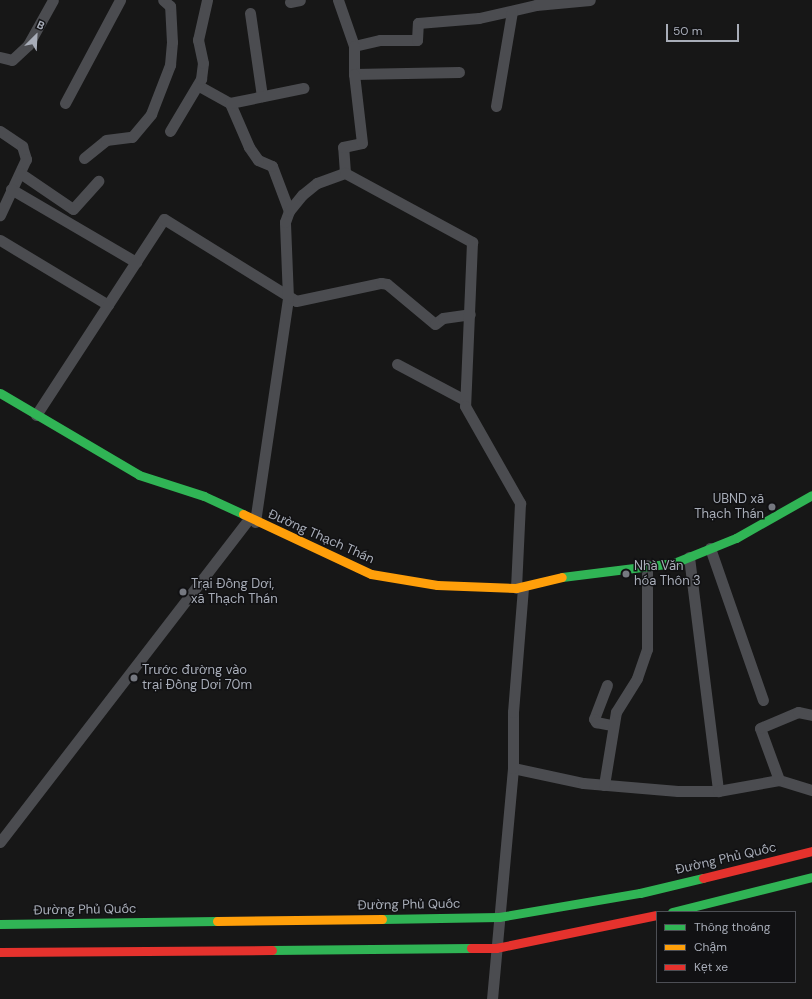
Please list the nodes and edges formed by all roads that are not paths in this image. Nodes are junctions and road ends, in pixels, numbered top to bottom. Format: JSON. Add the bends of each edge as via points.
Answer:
{"nodes":[{"id":1,"x":53,"y":0,"type":"edge"},
{"id":2,"x":120,"y":0,"type":"edge"},
{"id":3,"x":163,"y":0,"type":"edge"},
{"id":4,"x":207,"y":0,"type":"edge"},
{"id":5,"x":338,"y":0,"type":"edge"},
{"id":6,"x":590,"y":0,"type":"edge"},
{"id":7,"x":535,"y":3,"type":"edge"},
{"id":8,"x":512,"y":11,"type":"junction"},
{"id":9,"x":250,"y":13,"type":"dead end"},
{"id":10,"x":354,"y":46,"type":"junction"},
{"id":11,"x":0,"y":57,"type":"edge"},
{"id":12,"x":459,"y":72,"type":"dead end"},
{"id":13,"x":354,"y":74,"type":"junction"},
{"id":14,"x":199,"y":86,"type":"junction"},
{"id":15,"x":303,"y":88,"type":"dead end"},
{"id":16,"x":262,"y":96,"type":"junction"},
{"id":17,"x":65,"y":103,"type":"dead end"},
{"id":18,"x":230,"y":104,"type":"junction"},
{"id":19,"x":496,"y":106,"type":"dead end"},
{"id":20,"x":0,"y":131,"type":"edge"},
{"id":21,"x":170,"y":131,"type":"dead end"},
{"id":22,"x":84,"y":158,"type":"dead end"},
{"id":23,"x":20,"y":173,"type":"junction"},
{"id":24,"x":345,"y":173,"type":"junction"},
{"id":25,"x":98,"y":181,"type":"dead end"},
{"id":26,"x":11,"y":189,"type":"junction"},
{"id":27,"x":289,"y":211,"type":"junction"},
{"id":28,"x":0,"y":215,"type":"edge"},
{"id":29,"x":0,"y":240,"type":"edge"},
{"id":30,"x":136,"y":262,"type":"junction"},
{"id":31,"x":288,"y":298,"type":"junction"},
{"id":32,"x":108,"y":305,"type":"junction"},
{"id":33,"x":470,"y":314,"type":"junction"},
{"id":34,"x":397,"y":364,"type":"dead end"},
{"id":35,"x":0,"y":394,"type":"edge"},
{"id":36,"x":465,"y":400,"type":"junction"},
{"id":37,"x":36,"y":415,"type":"junction"},
{"id":38,"x":812,"y":495,"type":"edge"},
{"id":39,"x":252,"y":520,"type":"junction"},
{"id":40,"x":710,"y":548,"type":"junction"},
{"id":41,"x":689,"y":557,"type":"junction"},
{"id":42,"x":647,"y":565,"type":"junction"},
{"id":43,"x":519,"y":587,"type":"junction"},
{"id":44,"x":607,"y":685,"type":"dead end"},
{"id":45,"x":763,"y":700,"type":"dead end"},
{"id":46,"x":812,"y":715,"type":"edge"},
{"id":47,"x":612,"y":725,"type":"junction"},
{"id":48,"x":513,"y":768,"type":"junction"},
{"id":49,"x":779,"y":780,"type":"junction"},
{"id":50,"x":604,"y":784,"type":"junction"},
{"id":51,"x":812,"y":790,"type":"edge"},
{"id":52,"x":718,"y":791,"type":"junction"},
{"id":53,"x":0,"y":842,"type":"edge"},
{"id":54,"x":810,"y":860,"type":"edge"},
{"id":55,"x":812,"y":877,"type":"edge"},
{"id":56,"x":676,"y":911,"type":"edge"},
{"id":57,"x":656,"y":915,"type":"edge"},
{"id":58,"x":499,"y":917,"type":"junction"},
{"id":59,"x":0,"y":924,"type":"edge"},
{"id":60,"x":496,"y":948,"type":"junction"},
{"id":61,"x":0,"y":952,"type":"edge"},
{"id":62,"x":492,"y":999,"type":"edge"}],
"edges":[{"from":1,"to":11,"type":"street","via":[[28,44],[12,60]]},
{"from":2,"to":17,"type":"street"},
{"from":3,"to":22,"type":"street","via":[[171,11],[170,65],[152,114],[132,137],[106,140]]},
{"from":4,"to":14,"type":"street","via":[[198,40],[203,63]]},
{"from":5,"to":10,"type":"street"},
{"from":6,"to":7,"type":"street"},
{"from":7,"to":8,"type":"street"},
{"from":8,"to":10,"type":"street","via":[[479,18],[418,23],[417,40],[380,40]]},
{"from":8,"to":19,"type":"street"},
{"from":9,"to":16,"type":"street"},
{"from":10,"to":13,"type":"street"},
{"from":12,"to":13,"type":"street"},
{"from":13,"to":24,"type":"street","via":[[362,143],[343,147]]},
{"from":14,"to":18,"type":"street"},
{"from":14,"to":21,"type":"street"},
{"from":15,"to":16,"type":"street"},
{"from":16,"to":18,"type":"street"},
{"from":18,"to":27,"type":"street","via":[[249,147],[258,160],[272,166]]},
{"from":20,"to":23,"type":"street","via":[[22,146],[26,158]]},
{"from":23,"to":25,"type":"street","via":[[73,209]]},
{"from":23,"to":26,"type":"street"},
{"from":24,"to":27,"type":"street","via":[[317,183],[302,195]]},
{"from":24,"to":33,"type":"street","via":[[472,242]]},
{"from":26,"to":28,"type":"street"},
{"from":26,"to":30,"type":"street"},
{"from":27,"to":31,"type":"street","via":[[285,222]]},
{"from":29,"to":32,"type":"street"},
{"from":30,"to":31,"type":"street","via":[[164,219]]},
{"from":30,"to":32,"type":"street"},
{"from":31,"to":33,"type":"street","via":[[302,301],[381,283],[387,284],[435,324],[443,318]]},
{"from":31,"to":39,"type":"street"},
{"from":32,"to":37,"type":"street"},
{"from":33,"to":36,"type":"street"},
{"from":34,"to":36,"type":"street"},
{"from":35,"to":37,"type":"main road","name":"Đường Thạch Thán"},
{"from":36,"to":43,"type":"street","via":[[468,413],[520,504]]},
{"from":37,"to":39,"type":"main road","name":"Đường Thạch Thán","via":[[139,475],[204,496]]},
{"from":38,"to":40,"type":"main road","name":"Đường Thạch Thán","via":[[736,538]]},
{"from":39,"to":43,"type":"main road","name":"Đường Thạch Thán","via":[[371,574],[437,585]]},
{"from":39,"to":53,"type":"street"},
{"from":40,"to":41,"type":"main road","name":"Đường Thạch Thán"},
{"from":40,"to":45,"type":"street"},
{"from":41,"to":42,"type":"main road","name":"Đường Thạch Thán","via":[[674,562]]},
{"from":41,"to":52,"type":"street"},
{"from":42,"to":43,"type":"main road","name":"Đường Thạch Thán","via":[[584,572]]},
{"from":42,"to":47,"type":"street","via":[[647,650],[637,678],[616,712]]},
{"from":43,"to":48,"type":"street"},
{"from":44,"to":47,"type":"street","via":[[594,719],[596,722]]},
{"from":46,"to":49,"type":"street","via":[[798,712],[760,728]]},
{"from":47,"to":50,"type":"street"},
{"from":48,"to":50,"type":"street"},
{"from":48,"to":58,"type":"street"},
{"from":49,"to":51,"type":"street"},
{"from":49,"to":52,"type":"street"},
{"from":50,"to":52,"type":"street","via":[[678,791]]},
{"from":54,"to":58,"type":"main road","name":"Đường Phủ Quốc"},
{"from":55,"to":56,"type":"main road"},
{"from":57,"to":60,"type":"main road"},
{"from":58,"to":59,"type":"main road","name":"Đường Phủ Quốc"},
{"from":58,"to":60,"type":"street"},
{"from":60,"to":61,"type":"main road"},
{"from":60,"to":62,"type":"street"}]}
